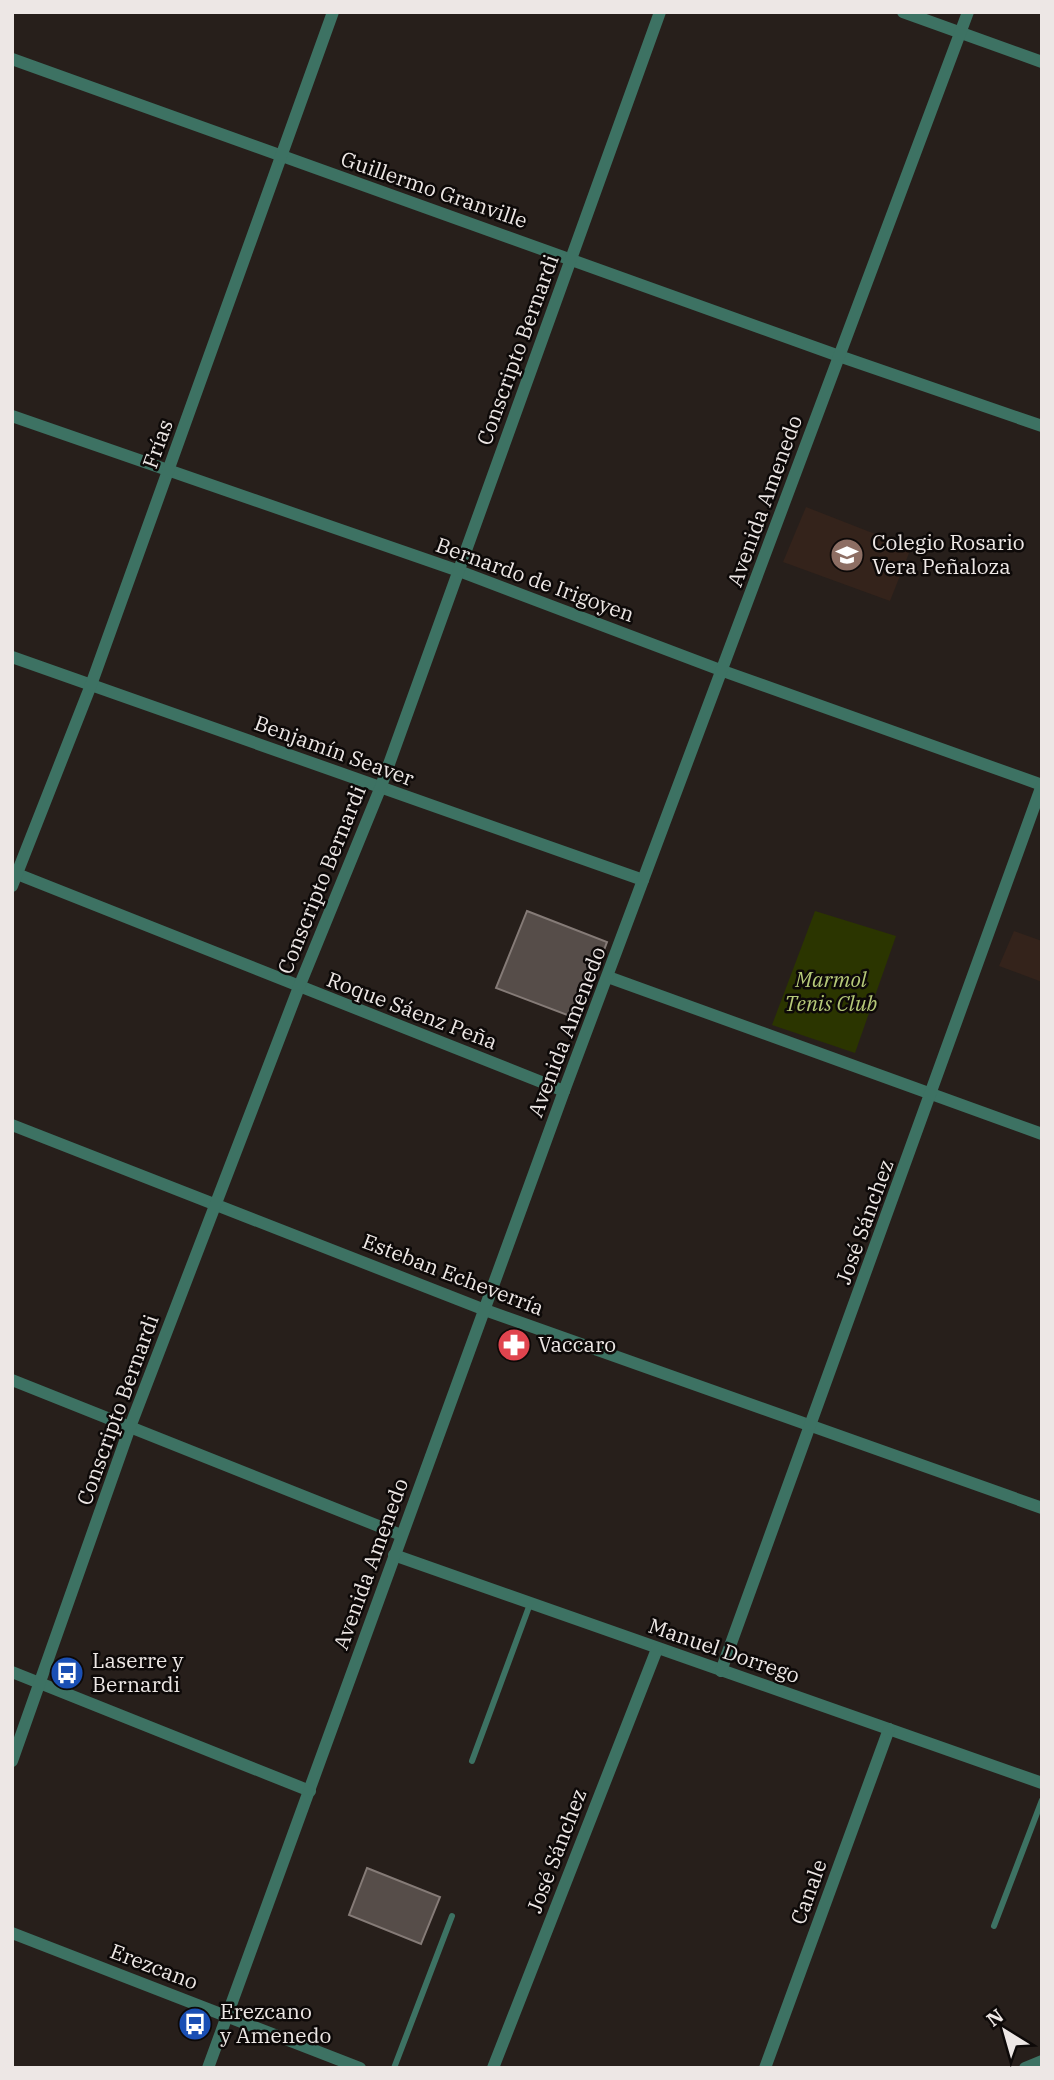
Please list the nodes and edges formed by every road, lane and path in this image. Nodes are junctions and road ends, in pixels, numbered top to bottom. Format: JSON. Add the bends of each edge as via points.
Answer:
{"nodes":[{"id":1,"x":333,"y":12,"type":"edge"},
{"id":2,"x":660,"y":12,"type":"edge"},
{"id":3,"x":903,"y":12,"type":"edge"},
{"id":4,"x":968,"y":12,"type":"edge"},
{"id":5,"x":961,"y":33,"type":"junction"},
{"id":6,"x":12,"y":60,"type":"edge"},
{"id":7,"x":1042,"y":62,"type":"edge"},
{"id":8,"x":280,"y":157,"type":"junction"},
{"id":9,"x":571,"y":259,"type":"junction"},
{"id":10,"x":839,"y":356,"type":"junction"},
{"id":11,"x":12,"y":416,"type":"edge"},
{"id":12,"x":1042,"y":426,"type":"edge"},
{"id":13,"x":169,"y":470,"type":"junction"},
{"id":14,"x":459,"y":571,"type":"junction"},
{"id":15,"x":12,"y":657,"type":"edge"},
{"id":16,"x":723,"y":671,"type":"junction"},
{"id":17,"x":91,"y":685,"type":"junction"},
{"id":18,"x":1042,"y":785,"type":"edge"},
{"id":19,"x":380,"y":789,"type":"junction"},
{"id":20,"x":14,"y":877,"type":"edge"},
{"id":21,"x":643,"y":880,"type":"junction"},
{"id":22,"x":608,"y":977,"type":"junction"},
{"id":23,"x":299,"y":987,"type":"junction"},
{"id":24,"x":565,"y":1091,"type":"junction"},
{"id":25,"x":931,"y":1096,"type":"junction"},
{"id":26,"x":12,"y":1125,"type":"edge"},
{"id":27,"x":1042,"y":1134,"type":"edge"},
{"id":28,"x":215,"y":1204,"type":"junction"},
{"id":29,"x":485,"y":1310,"type":"junction"},
{"id":30,"x":12,"y":1380,"type":"edge"},
{"id":31,"x":812,"y":1425,"type":"junction"},
{"id":32,"x":130,"y":1427,"type":"junction"},
{"id":33,"x":1042,"y":1508,"type":"edge"},
{"id":34,"x":401,"y":1535,"type":"junction"},
{"id":35,"x":394,"y":1555,"type":"junction"},
{"id":36,"x":530,"y":1602,"type":"junction"},
{"id":37,"x":657,"y":1649,"type":"junction"},
{"id":38,"x":721,"y":1671,"type":"junction"},
{"id":39,"x":12,"y":1672,"type":"edge"},
{"id":40,"x":40,"y":1683,"type":"junction"},
{"id":41,"x":889,"y":1728,"type":"junction"},
{"id":42,"x":12,"y":1761,"type":"edge"},
{"id":43,"x":472,"y":1761,"type":"dead end"},
{"id":44,"x":1042,"y":1783,"type":"edge"},
{"id":45,"x":310,"y":1791,"type":"junction"},
{"id":46,"x":1042,"y":1800,"type":"edge"},
{"id":47,"x":453,"y":1916,"type":"dead end"},
{"id":48,"x":994,"y":1926,"type":"dead end"},
{"id":49,"x":12,"y":1933,"type":"edge"},
{"id":50,"x":228,"y":2016,"type":"junction"},
{"id":51,"x":1042,"y":2061,"type":"edge"},
{"id":52,"x":208,"y":2068,"type":"edge"},
{"id":53,"x":360,"y":2068,"type":"edge"},
{"id":54,"x":394,"y":2068,"type":"edge"},
{"id":55,"x":493,"y":2068,"type":"edge"},
{"id":56,"x":765,"y":2068,"type":"edge"},
{"id":57,"x":1025,"y":2068,"type":"edge"}],
"edges":[{"from":1,"to":8,"type":"street","name":"Frías"},
{"from":2,"to":9,"type":"street","name":"Conscripto Bernardi"},
{"from":3,"to":5,"type":"street"},
{"from":4,"to":5,"type":"street","name":"Avenida Amenedo"},
{"from":5,"to":7,"type":"street"},
{"from":5,"to":10,"type":"street","name":"Avenida Amenedo"},
{"from":6,"to":8,"type":"street","name":"Guillermo Granville"},
{"from":8,"to":9,"type":"street","name":"Guillermo Granville"},
{"from":8,"to":13,"type":"street","name":"Frías"},
{"from":9,"to":10,"type":"street","name":"Guillermo Granville"},
{"from":9,"to":14,"type":"street","name":"Conscripto Bernardi"},
{"from":10,"to":12,"type":"street","name":"Guillermo Granville"},
{"from":10,"to":16,"type":"street","name":"Avenida Amenedo"},
{"from":11,"to":13,"type":"street","name":"Bernardo de Irigoyen"},
{"from":13,"to":14,"type":"street","name":"Bernardo de Irigoyen"},
{"from":13,"to":17,"type":"street","name":"Frías"},
{"from":14,"to":16,"type":"street","name":"Bernardo de Irigoyen"},
{"from":14,"to":19,"type":"street","name":"Conscripto Bernardi"},
{"from":15,"to":17,"type":"street","name":"Benjamín Seaver"},
{"from":16,"to":18,"type":"street","name":"Bernardo de Irigoyen"},
{"from":16,"to":21,"type":"street","name":"Avenida Amenedo"},
{"from":17,"to":19,"type":"street","name":"Benjamín Seaver"},
{"from":17,"to":20,"type":"street","name":"Frías"},
{"from":18,"to":25,"type":"street","name":"José Sánchez"},
{"from":19,"to":21,"type":"street","name":"Benjamín Seaver"},
{"from":19,"to":23,"type":"street","name":"Conscripto Bernardi"},
{"from":20,"to":23,"type":"street","name":"Roque Sáenz Peña"},
{"from":21,"to":22,"type":"street","name":"Avenida Amenedo"},
{"from":22,"to":24,"type":"street","name":"Avenida Amenedo"},
{"from":22,"to":25,"type":"street"},
{"from":23,"to":24,"type":"street","name":"Roque Sáenz Peña"},
{"from":23,"to":28,"type":"street","name":"Conscripto Bernardi"},
{"from":24,"to":29,"type":"street","name":"Avenida Amenedo"},
{"from":25,"to":27,"type":"street"},
{"from":25,"to":31,"type":"street","name":"José Sánchez"},
{"from":26,"to":28,"type":"street","name":"Esteban Echeverría"},
{"from":28,"to":29,"type":"street","name":"Esteban Echeverría"},
{"from":28,"to":32,"type":"street","name":"Conscripto Bernardi"},
{"from":29,"to":31,"type":"street","name":"Esteban Echeverría"},
{"from":29,"to":34,"type":"street","name":"Avenida Amenedo"},
{"from":30,"to":32,"type":"street"},
{"from":31,"to":33,"type":"street","name":"Esteban Echeverría"},
{"from":31,"to":38,"type":"street","name":"José Sánchez"},
{"from":32,"to":34,"type":"street"},
{"from":32,"to":40,"type":"street","name":"Conscripto Bernardi"},
{"from":34,"to":35,"type":"street","name":"Avenida Amenedo"},
{"from":35,"to":36,"type":"street","name":"Manuel Dorrego"},
{"from":35,"to":45,"type":"street","name":"Avenida Amenedo"},
{"from":36,"to":37,"type":"street","name":"Manuel Dorrego"},
{"from":36,"to":43,"type":"lane"},
{"from":37,"to":38,"type":"street","name":"Manuel Dorrego"},
{"from":37,"to":55,"type":"street","name":"José Sánchez"},
{"from":38,"to":41,"type":"street","name":"Manuel Dorrego"},
{"from":39,"to":40,"type":"street"},
{"from":40,"to":42,"type":"street","name":"Conscripto Bernardi"},
{"from":40,"to":45,"type":"street"},
{"from":41,"to":44,"type":"street","name":"Manuel Dorrego"},
{"from":41,"to":56,"type":"street","name":"Canale"},
{"from":45,"to":50,"type":"street","name":"Avenida Amenedo"},
{"from":46,"to":48,"type":"lane"},
{"from":47,"to":54,"type":"lane"},
{"from":49,"to":50,"type":"street","name":"Erezcano"},
{"from":50,"to":52,"type":"street","name":"Avenida Amenedo"},
{"from":50,"to":53,"type":"street","name":"Erezcano"},
{"from":51,"to":57,"type":"street"}]}
